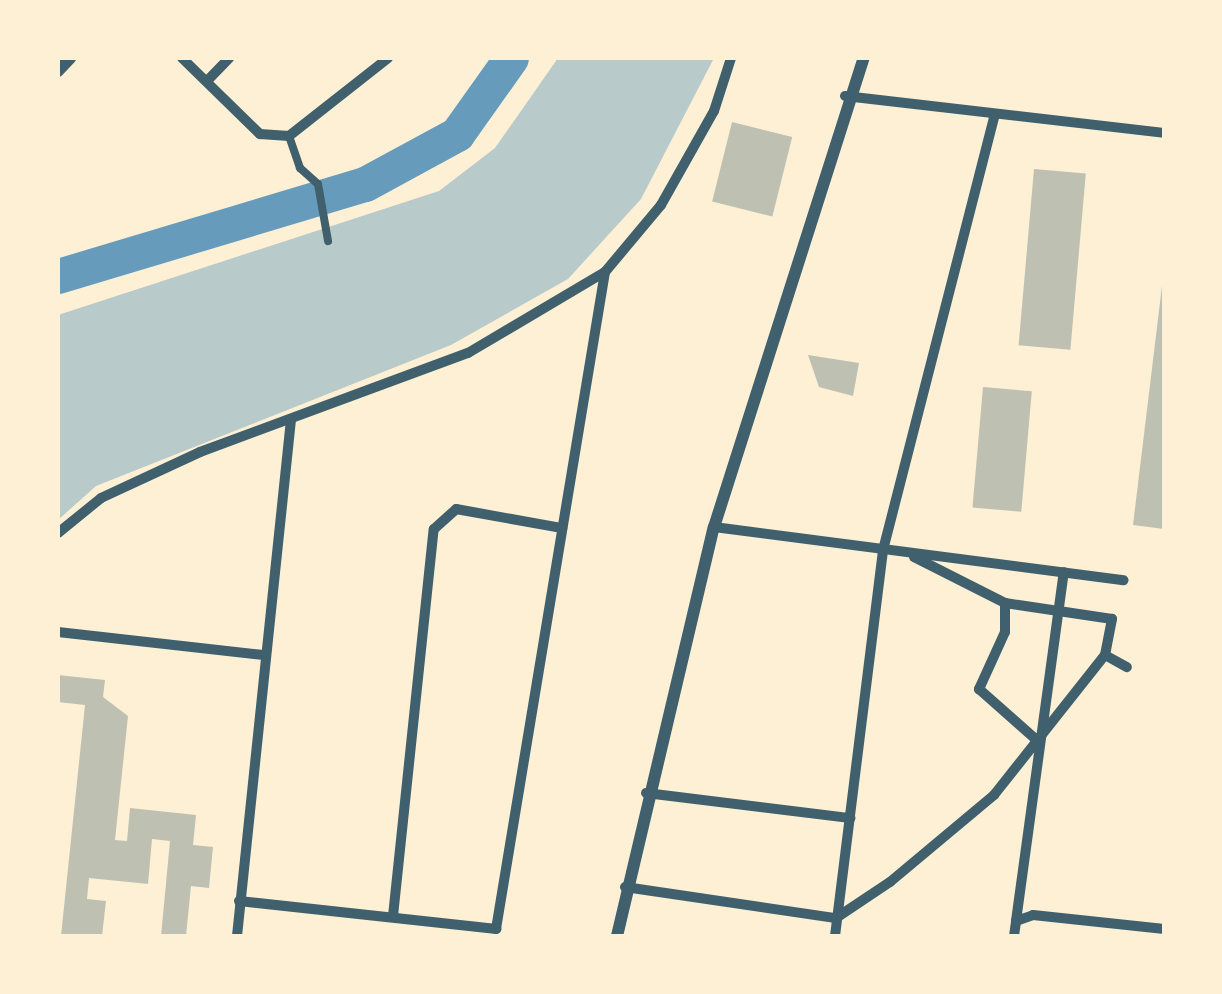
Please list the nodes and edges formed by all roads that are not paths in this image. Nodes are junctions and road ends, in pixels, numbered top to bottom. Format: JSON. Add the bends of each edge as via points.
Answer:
{"nodes":[{"id":1,"x":70,"y":58,"type":"edge"},
{"id":2,"x":182,"y":58,"type":"edge"},
{"id":3,"x":229,"y":58,"type":"edge"},
{"id":4,"x":388,"y":58,"type":"edge"},
{"id":5,"x":732,"y":58,"type":"edge"},
{"id":6,"x":864,"y":58,"type":"edge"},
{"id":7,"x":58,"y":71,"type":"edge"},
{"id":8,"x":207,"y":81,"type":"junction"},
{"id":9,"x":845,"y":96,"type":"junction"},
{"id":10,"x":994,"y":117,"type":"junction"},
{"id":11,"x":1164,"y":134,"type":"edge"},
{"id":12,"x":289,"y":136,"type":"junction"},
{"id":13,"x":328,"y":240,"type":"dead end"},
{"id":14,"x":604,"y":272,"type":"junction"},
{"id":15,"x":291,"y":420,"type":"junction"},
{"id":16,"x":714,"y":527,"type":"junction"},
{"id":17,"x":562,"y":528,"type":"junction"},
{"id":18,"x":58,"y":533,"type":"edge"},
{"id":19,"x":884,"y":550,"type":"junction"},
{"id":20,"x":910,"y":554,"type":"junction"},
{"id":21,"x":1064,"y":572,"type":"junction"},
{"id":22,"x":1124,"y":580,"type":"dead end"},
{"id":23,"x":1005,"y":604,"type":"junction"},
{"id":24,"x":1056,"y":610,"type":"junction"},
{"id":25,"x":58,"y":632,"type":"edge"},
{"id":26,"x":264,"y":655,"type":"junction"},
{"id":27,"x":1104,"y":655,"type":"junction"},
{"id":28,"x":1127,"y":667,"type":"dead end"},
{"id":29,"x":1039,"y":742,"type":"junction"},
{"id":30,"x":646,"y":794,"type":"junction"},
{"id":31,"x":850,"y":818,"type":"junction"},
{"id":32,"x":624,"y":887,"type":"junction"},
{"id":33,"x":239,"y":900,"type":"junction"},
{"id":34,"x":393,"y":916,"type":"junction"},
{"id":35,"x":836,"y":918,"type":"junction"},
{"id":36,"x":1016,"y":921,"type":"junction"},
{"id":37,"x":1164,"y":928,"type":"edge"},
{"id":38,"x":1143,"y":934,"type":"edge"},
{"id":39,"x":237,"y":936,"type":"edge"},
{"id":40,"x":617,"y":936,"type":"edge"},
{"id":41,"x":835,"y":936,"type":"edge"},
{"id":42,"x":1014,"y":936,"type":"edge"}],
"edges":[{"from":1,"to":7,"type":"street"},
{"from":2,"to":8,"type":"street"},
{"from":3,"to":8,"type":"street"},
{"from":4,"to":12,"type":"street"},
{"from":5,"to":14,"type":"street","via":[[714,111],[660,205]]},
{"from":6,"to":9,"type":"street"},
{"from":8,"to":12,"type":"street","via":[[260,134]]},
{"from":9,"to":10,"type":"street"},
{"from":9,"to":16,"type":"street"},
{"from":10,"to":11,"type":"street"},
{"from":10,"to":19,"type":"street"},
{"from":12,"to":13,"type":"street","via":[[300,168],[318,184]]},
{"from":14,"to":15,"type":"street","via":[[468,353]]},
{"from":14,"to":17,"type":"street"},
{"from":15,"to":18,"type":"street","via":[[101,498]]},
{"from":15,"to":26,"type":"street"},
{"from":16,"to":19,"type":"street"},
{"from":16,"to":30,"type":"street"},
{"from":17,"to":34,"type":"street","via":[[496,929]]},
{"from":17,"to":34,"type":"street","via":[[456,509],[434,529]]},
{"from":19,"to":20,"type":"street"},
{"from":19,"to":31,"type":"street"},
{"from":20,"to":21,"type":"street"},
{"from":20,"to":23,"type":"street"},
{"from":21,"to":22,"type":"street"},
{"from":21,"to":24,"type":"street"},
{"from":23,"to":24,"type":"street"},
{"from":23,"to":29,"type":"street","via":[[1006,632],[979,689]]},
{"from":24,"to":27,"type":"street","via":[[1112,618]]},
{"from":24,"to":29,"type":"street"},
{"from":25,"to":26,"type":"street"},
{"from":26,"to":33,"type":"street"},
{"from":27,"to":28,"type":"street"},
{"from":27,"to":29,"type":"street"},
{"from":29,"to":35,"type":"street","via":[[994,796]]},
{"from":29,"to":36,"type":"street"},
{"from":30,"to":31,"type":"street"},
{"from":30,"to":32,"type":"street"},
{"from":31,"to":35,"type":"street"},
{"from":32,"to":35,"type":"street"},
{"from":32,"to":40,"type":"street"},
{"from":33,"to":34,"type":"street"},
{"from":33,"to":39,"type":"street"},
{"from":35,"to":41,"type":"street"},
{"from":36,"to":38,"type":"street"},
{"from":36,"to":42,"type":"street"},
{"from":37,"to":38,"type":"street"}]}
